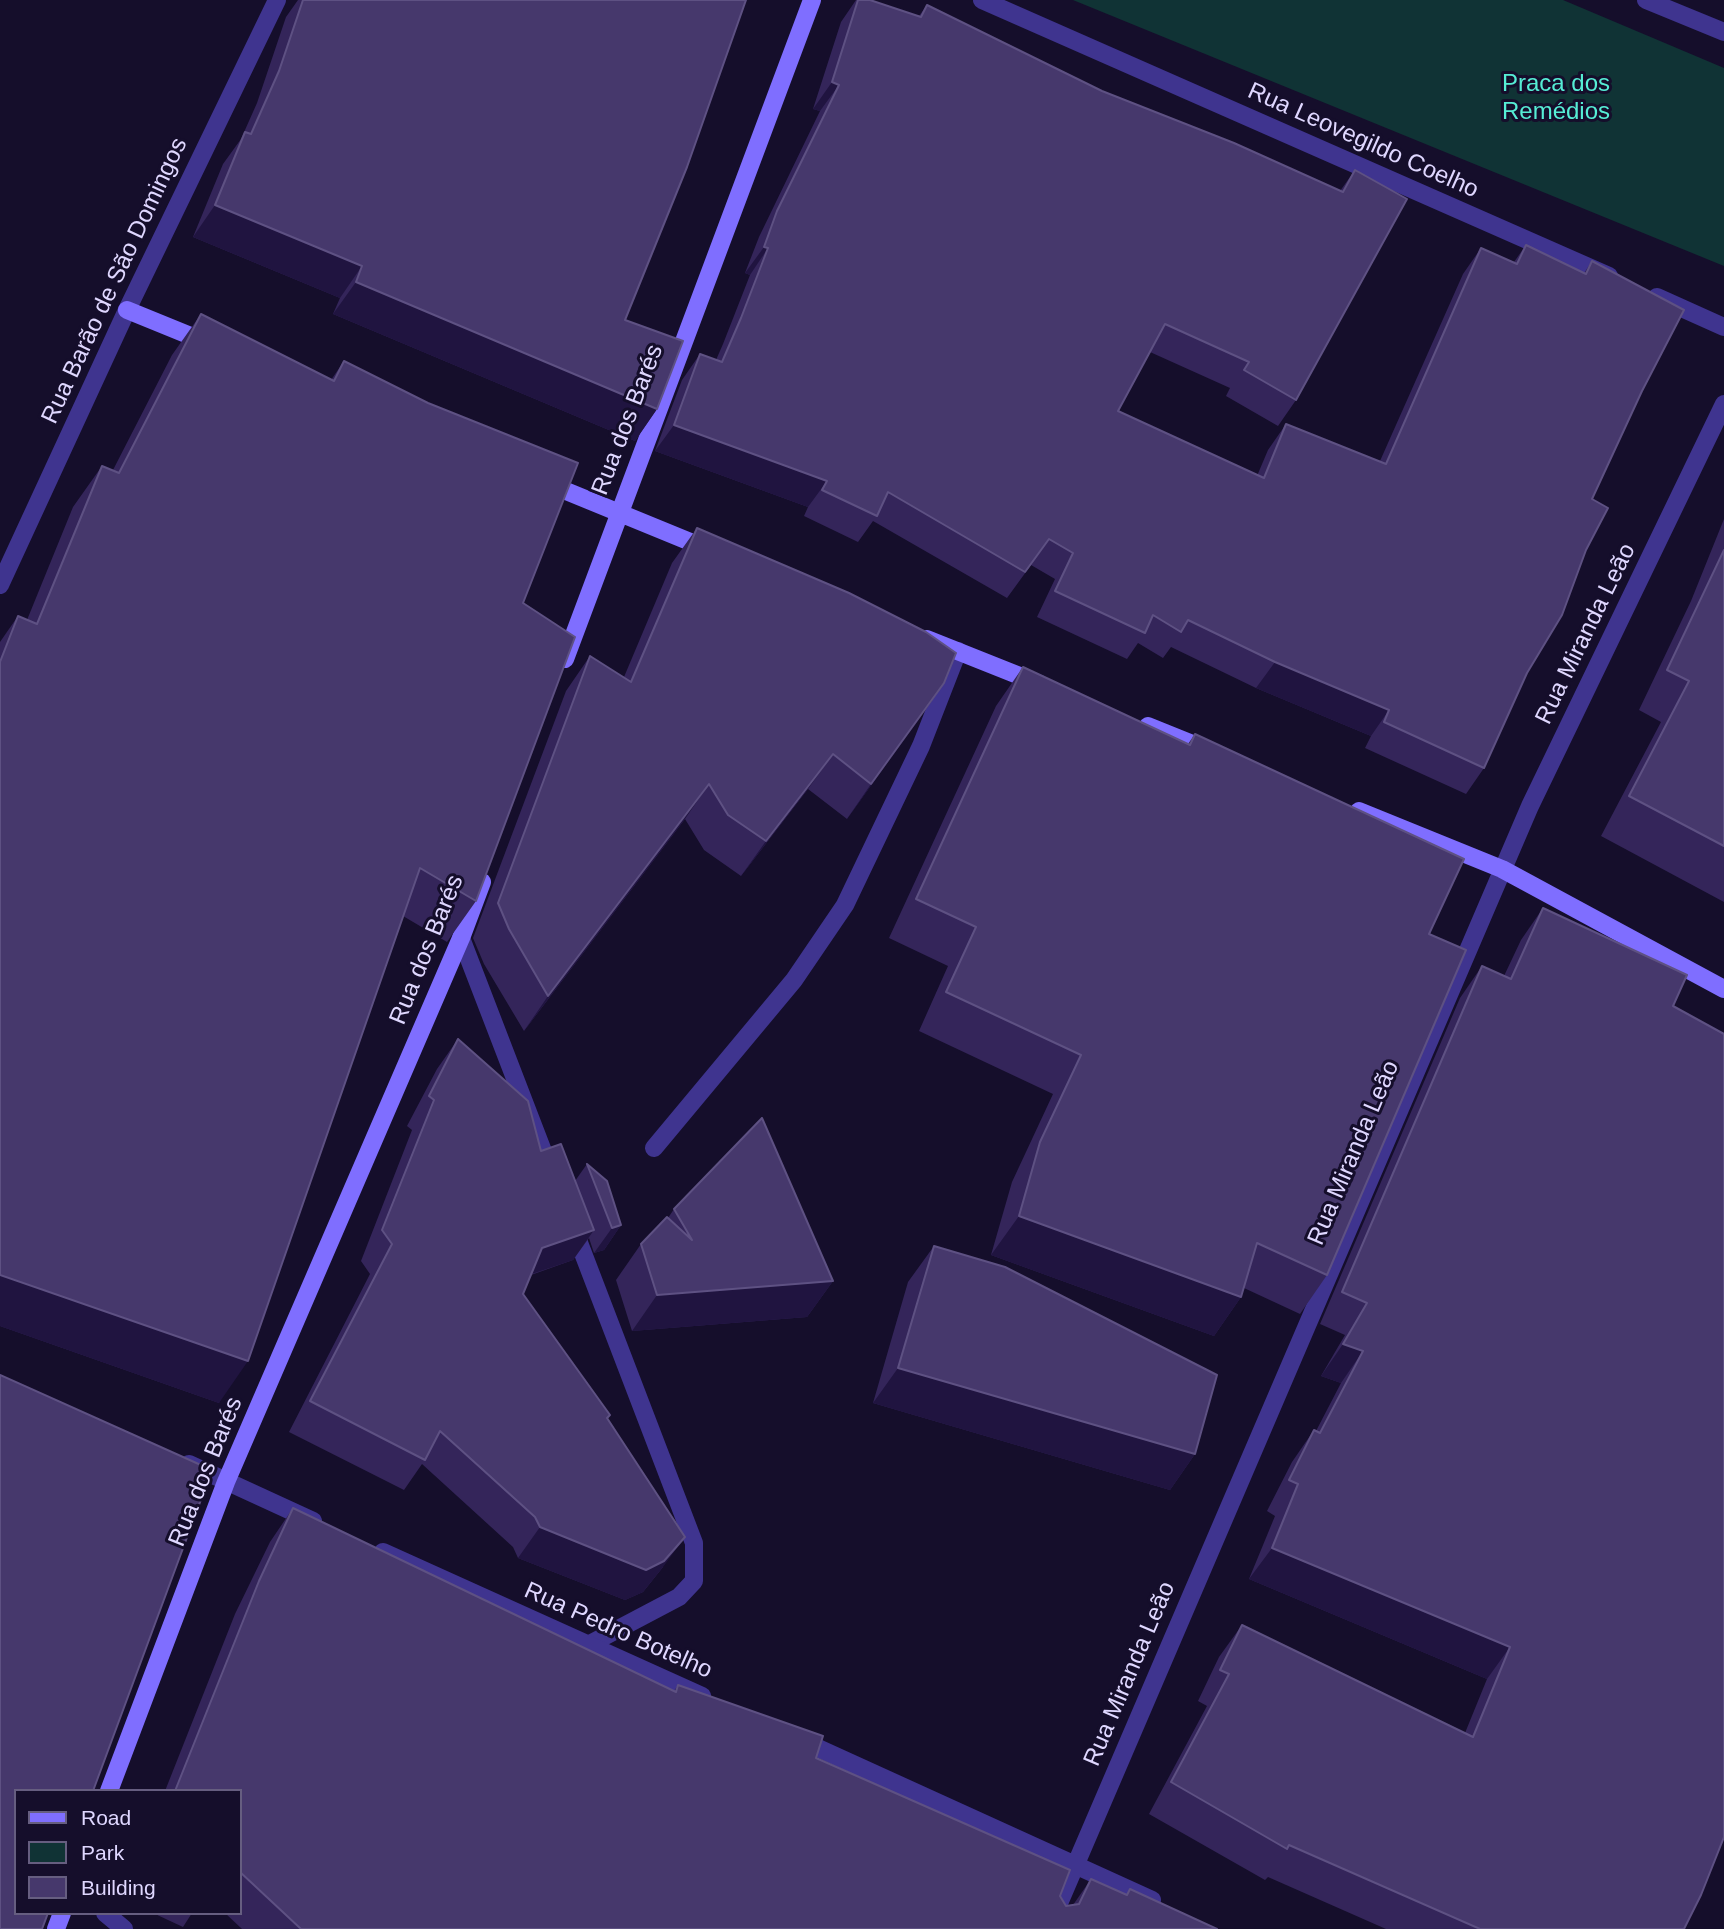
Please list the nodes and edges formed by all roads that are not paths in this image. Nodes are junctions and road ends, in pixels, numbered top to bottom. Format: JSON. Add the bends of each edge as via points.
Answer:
{"nodes":[{"id":1,"x":278,"y":0,"type":"edge"},
{"id":2,"x":812,"y":0,"type":"edge"},
{"id":3,"x":982,"y":0,"type":"edge"},
{"id":4,"x":1646,"y":0,"type":"edge"},
{"id":5,"x":1724,"y":32,"type":"edge"},
{"id":6,"x":127,"y":310,"type":"junction"},
{"id":7,"x":1724,"y":327,"type":"edge"},
{"id":8,"x":228,"y":352,"type":"edge"},
{"id":9,"x":1724,"y":404,"type":"edge"},
{"id":10,"x":531,"y":476,"type":"edge"},
{"id":11,"x":620,"y":513,"type":"junction"},
{"id":12,"x":732,"y":559,"type":"edge"},
{"id":13,"x":0,"y":584,"type":"edge"},
{"id":14,"x":908,"y":631,"type":"edge"},
{"id":15,"x":958,"y":651,"type":"junction"},
{"id":16,"x":557,"y":680,"type":"edge"},
{"id":17,"x":1061,"y":692,"type":"edge"},
{"id":18,"x":1126,"y":718,"type":"edge"},
{"id":19,"x":1222,"y":756,"type":"edge"},
{"id":20,"x":1337,"y":802,"type":"edge"},
{"id":21,"x":490,"y":860,"type":"edge"},
{"id":22,"x":1502,"y":869,"type":"junction"},
{"id":23,"x":461,"y":938,"type":"junction"},
{"id":24,"x":1724,"y":989,"type":"edge"},
{"id":25,"x":654,"y":1148,"type":"dead end"},
{"id":26,"x":176,"y":1458,"type":"edge"},
{"id":27,"x":226,"y":1482,"type":"junction"},
{"id":28,"x":326,"y":1527,"type":"edge"},
{"id":29,"x":363,"y":1543,"type":"edge"},
{"id":30,"x":589,"y":1644,"type":"junction"},
{"id":31,"x":713,"y":1701,"type":"edge"},
{"id":32,"x":776,"y":1729,"type":"edge"},
{"id":33,"x":110,"y":1789,"type":"edge"},
{"id":34,"x":1075,"y":1864,"type":"junction"},
{"id":35,"x":1168,"y":1908,"type":"edge"},
{"id":36,"x":107,"y":1915,"type":"edge"},
{"id":37,"x":124,"y":1929,"type":"edge"},
{"id":38,"x":1048,"y":1929,"type":"edge"}],
"edges":[{"from":1,"to":6,"type":"street","name":"Rua Barão de São Domingos"},
{"from":2,"to":11,"type":"street","name":"Rua dos Barés"},
{"from":3,"to":7,"type":"street","name":"Rua Leovegildo Coelho"},
{"from":4,"to":5,"type":"street"},
{"from":6,"to":8,"type":"street"},
{"from":6,"to":13,"type":"street","name":"Rua Barão de São Domingos"},
{"from":9,"to":22,"type":"street","name":"Rua Miranda Leão"},
{"from":10,"to":11,"type":"street"},
{"from":11,"to":12,"type":"street"},
{"from":11,"to":16,"type":"street","name":"Rua dos Barés"},
{"from":14,"to":15,"type":"street"},
{"from":15,"to":17,"type":"street"},
{"from":15,"to":25,"type":"street","via":[[916,757],[845,905],[794,980]]},
{"from":18,"to":19,"type":"street"},
{"from":20,"to":22,"type":"street"},
{"from":21,"to":23,"type":"street","name":"Rua dos Barés"},
{"from":22,"to":24,"type":"street"},
{"from":22,"to":34,"type":"street","name":"Rua Miranda Leão"},
{"from":23,"to":27,"type":"street","name":"Rua dos Barés"},
{"from":23,"to":30,"type":"street","via":[[694,1543],[694,1581],[679,1597]]},
{"from":26,"to":27,"type":"street"},
{"from":27,"to":28,"type":"street"},
{"from":27,"to":33,"type":"street","name":"Rua dos Barés"},
{"from":29,"to":30,"type":"street","name":"Rua Pedro Botelho"},
{"from":30,"to":31,"type":"street","name":"Rua Pedro Botelho"},
{"from":32,"to":34,"type":"street"},
{"from":34,"to":35,"type":"street"},
{"from":34,"to":38,"type":"street","name":"Rua Miranda Leão"},
{"from":36,"to":37,"type":"street"}]}
